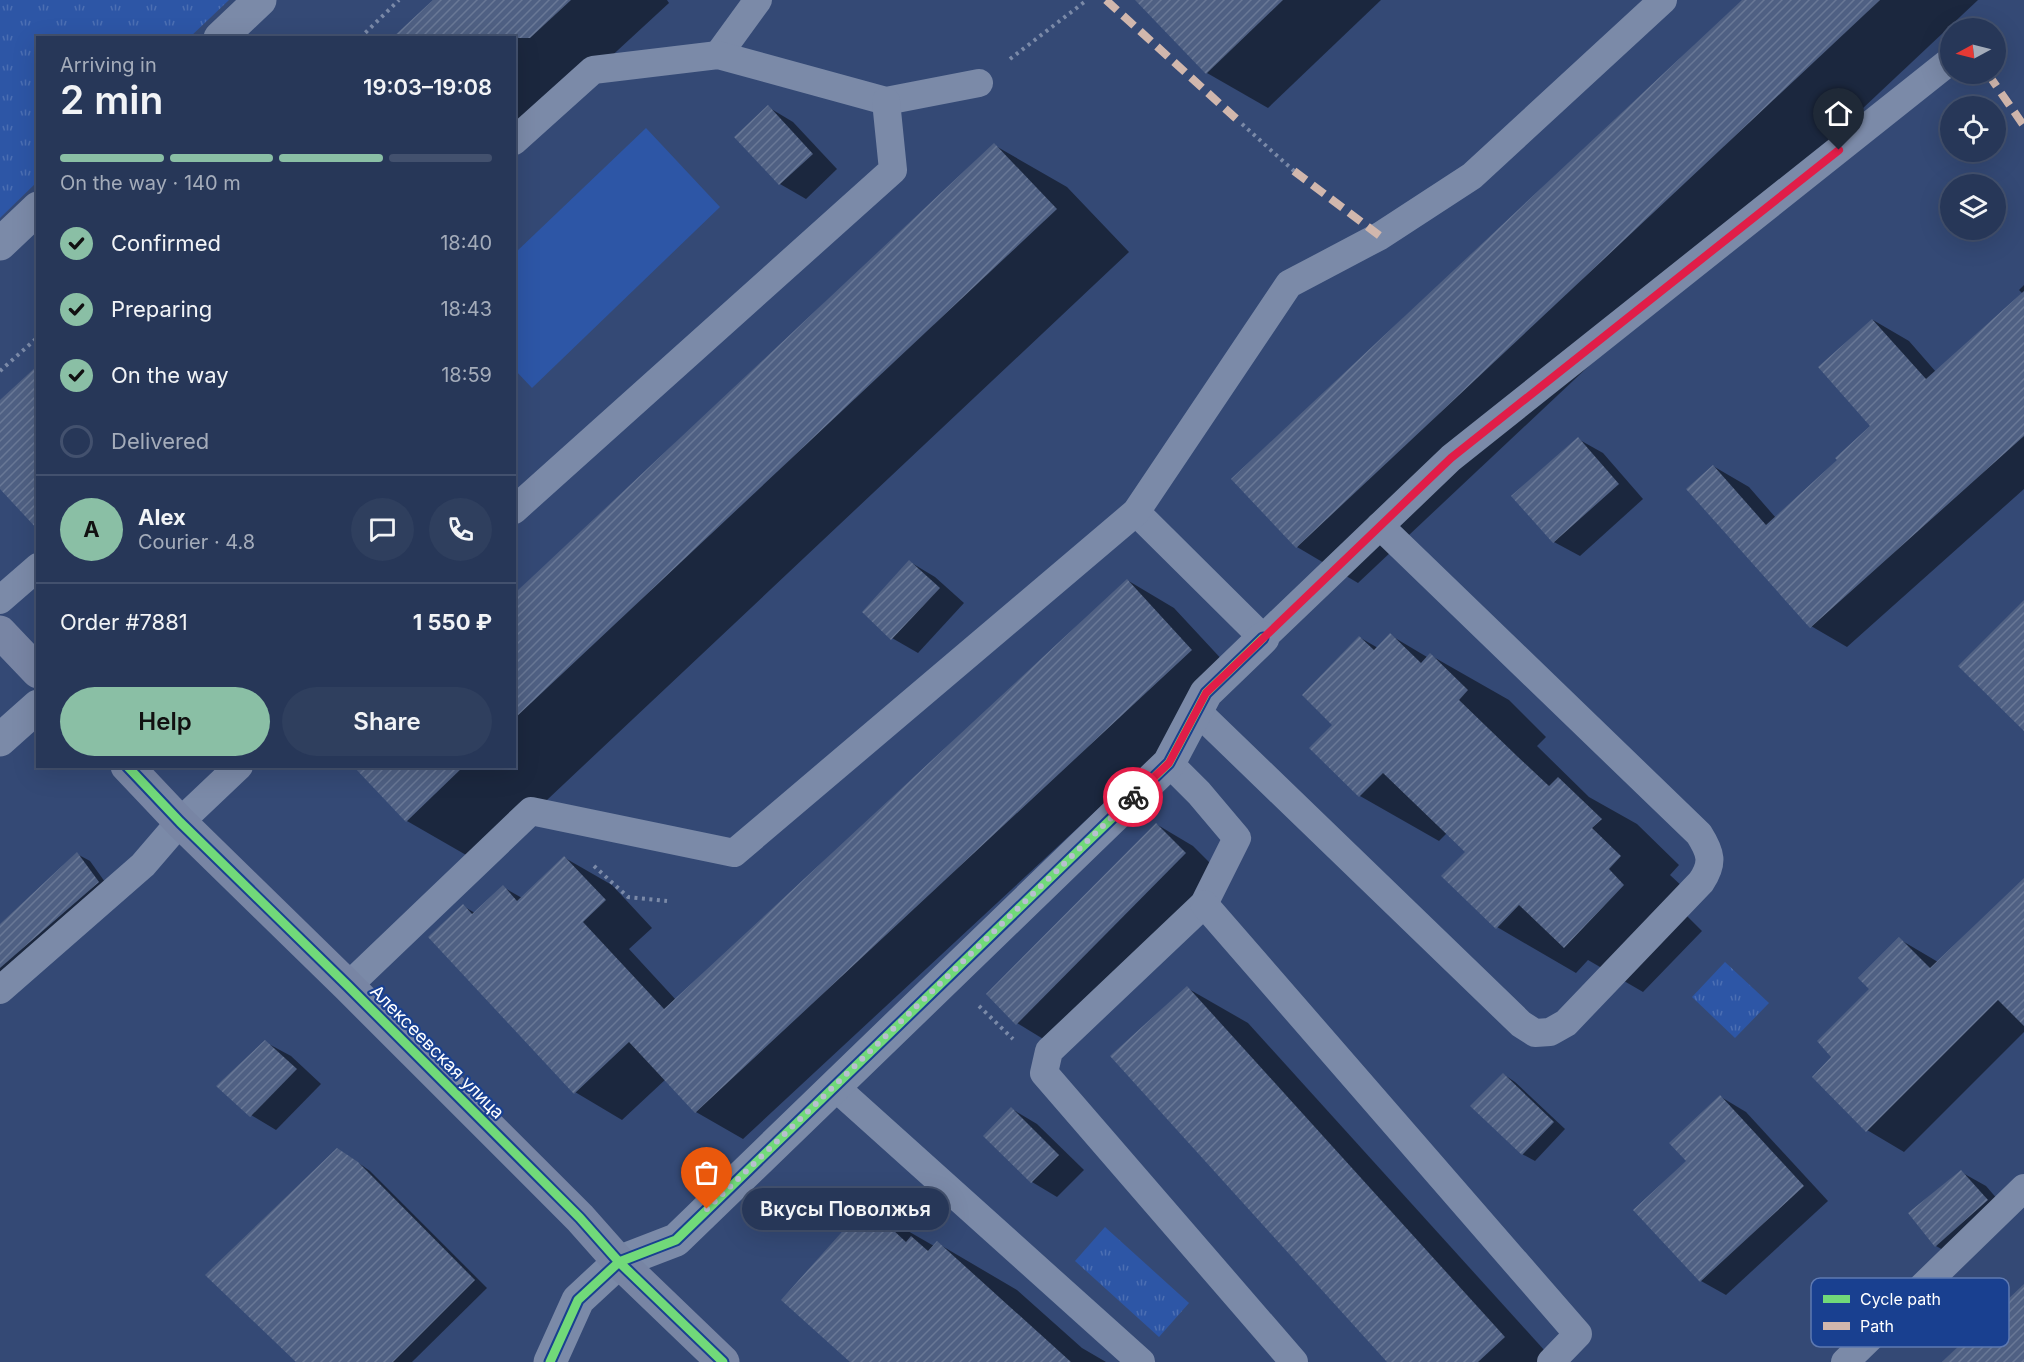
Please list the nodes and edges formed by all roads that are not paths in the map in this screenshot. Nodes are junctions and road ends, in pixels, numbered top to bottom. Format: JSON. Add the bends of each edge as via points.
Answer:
{"nodes":[{"id":1,"x":260,"y":0,"type":"edge"},
{"id":2,"x":758,"y":0,"type":"edge"},
{"id":3,"x":1663,"y":0,"type":"edge"},
{"id":4,"x":222,"y":36,"type":"edge"},
{"id":5,"x":718,"y":55,"type":"junction"},
{"id":6,"x":1940,"y":69,"type":"edge"},
{"id":7,"x":979,"y":83,"type":"dead end"},
{"id":8,"x":886,"y":101,"type":"junction"},
{"id":9,"x":516,"y":139,"type":"edge"},
{"id":10,"x":36,"y":210,"type":"edge"},
{"id":11,"x":0,"y":244,"type":"edge"},
{"id":12,"x":516,"y":508,"type":"edge"},
{"id":13,"x":1136,"y":512,"type":"junction"},
{"id":14,"x":1380,"y":526,"type":"junction"},
{"id":15,"x":36,"y":569,"type":"edge"},
{"id":16,"x":0,"y":600,"type":"edge"},
{"id":17,"x":0,"y":632,"type":"edge"},
{"id":18,"x":1263,"y":638,"type":"junction"},
{"id":19,"x":36,"y":670,"type":"edge"},
{"id":20,"x":36,"y":708,"type":"edge"},
{"id":21,"x":1197,"y":711,"type":"junction"},
{"id":22,"x":0,"y":740,"type":"edge"},
{"id":23,"x":1169,"y":763,"type":"junction"},
{"id":24,"x":129,"y":768,"type":"edge"},
{"id":25,"x":237,"y":768,"type":"edge"},
{"id":26,"x":180,"y":822,"type":"junction"},
{"id":27,"x":1204,"y":904,"type":"junction"},
{"id":28,"x":348,"y":986,"type":"junction"},
{"id":29,"x":0,"y":990,"type":"edge"},
{"id":30,"x":834,"y":1086,"type":"junction"},
{"id":31,"x":2024,"y":1188,"type":"edge"},
{"id":32,"x":619,"y":1262,"type":"junction"},
{"id":33,"x":1931,"y":1278,"type":"edge"},
{"id":34,"x":1860,"y":1347,"type":"edge"},
{"id":35,"x":721,"y":1360,"type":"edge"},
{"id":36,"x":550,"y":1362,"type":"edge"},
{"id":37,"x":1141,"y":1362,"type":"edge"},
{"id":38,"x":1294,"y":1362,"type":"edge"},
{"id":39,"x":1551,"y":1362,"type":"edge"},
{"id":40,"x":1845,"y":1362,"type":"edge"}],
"edges":[{"from":1,"to":4,"type":"street"},
{"from":2,"to":5,"type":"lane"},
{"from":3,"to":13,"type":"lane","via":[[1472,176],[1380,236],[1289,284]]},
{"from":5,"to":8,"type":"lane"},
{"from":5,"to":9,"type":"lane","via":[[593,70]]},
{"from":6,"to":14,"type":"lane","via":[[1451,458]]},
{"from":7,"to":8,"type":"lane"},
{"from":8,"to":12,"type":"lane","via":[[893,170]]},
{"from":10,"to":11,"type":"street"},
{"from":13,"to":18,"type":"lane"},
{"from":13,"to":28,"type":"lane","via":[[734,853],[531,811]]},
{"from":14,"to":18,"type":"lane"},
{"from":14,"to":21,"type":"lane","via":[[1699,834],[1708,849],[1709,869],[1701,882],[1566,1023],[1550,1032],[1535,1034],[1521,1024]]},
{"from":15,"to":16,"type":"lane"},
{"from":17,"to":19,"type":"street"},
{"from":18,"to":21,"type":"street","via":[[1206,693]]},
{"from":20,"to":22,"type":"street"},
{"from":21,"to":23,"type":"street"},
{"from":23,"to":27,"type":"lane","via":[[1237,838]]},
{"from":23,"to":30,"type":"street"},
{"from":24,"to":26,"type":"street","name":"Алексеевская улица"},
{"from":25,"to":26,"type":"lane"},
{"from":26,"to":28,"type":"street","name":"Алексеевская улица"},
{"from":26,"to":29,"type":"lane","via":[[143,865]]},
{"from":27,"to":38,"type":"lane","via":[[1049,1051],[1044,1073]]},
{"from":27,"to":39,"type":"lane","via":[[1578,1334]]},
{"from":28,"to":32,"type":"street","name":"Алексеевская улица"},
{"from":30,"to":32,"type":"street","via":[[676,1240]]},
{"from":30,"to":37,"type":"lane"},
{"from":31,"to":33,"type":"lane"},
{"from":32,"to":35,"type":"street","name":"Алексеевская улица"},
{"from":32,"to":36,"type":"street","via":[[579,1300]]},
{"from":34,"to":40,"type":"lane"}]}
